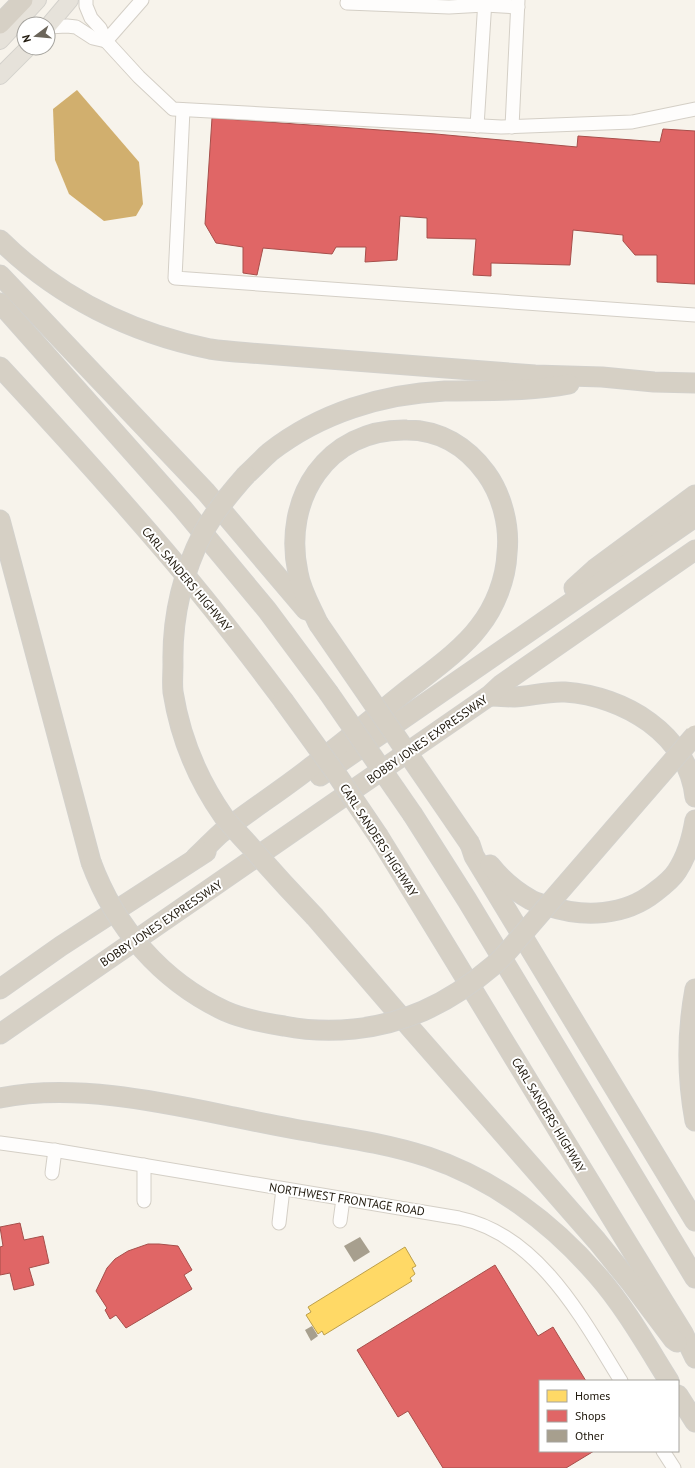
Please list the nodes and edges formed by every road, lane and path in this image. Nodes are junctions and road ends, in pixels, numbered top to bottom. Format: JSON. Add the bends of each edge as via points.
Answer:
{"nodes":[{"id":1,"x":23,"y":0,"type":"edge"},
{"id":2,"x":38,"y":0,"type":"edge"},
{"id":3,"x":70,"y":0,"type":"edge"},
{"id":4,"x":86,"y":0,"type":"edge"},
{"id":5,"x":142,"y":0,"type":"edge"},
{"id":6,"x":348,"y":0,"type":"edge"},
{"id":7,"x":485,"y":2,"type":"edge"},
{"id":8,"x":449,"y":3,"type":"edge"},
{"id":9,"x":518,"y":4,"type":"edge"},
{"id":10,"x":56,"y":17,"type":"edge"},
{"id":11,"x":0,"y":24,"type":"edge"},
{"id":12,"x":56,"y":27,"type":"edge"},
{"id":13,"x":0,"y":41,"type":"edge"},
{"id":14,"x":106,"y":41,"type":"junction"},
{"id":15,"x":20,"y":56,"type":"edge"},
{"id":16,"x":0,"y":76,"type":"edge"},
{"id":17,"x":695,"y":109,"type":"edge"},
{"id":18,"x":184,"y":110,"type":"junction"},
{"id":19,"x":478,"y":126,"type":"junction"},
{"id":20,"x":512,"y":127,"type":"junction"},
{"id":21,"x":0,"y":240,"type":"edge"},
{"id":22,"x":0,"y":275,"type":"edge"},
{"id":23,"x":0,"y":303,"type":"edge"},
{"id":24,"x":695,"y":315,"type":"edge"},
{"id":25,"x":0,"y":367,"type":"edge"},
{"id":26,"x":602,"y":378,"type":"junction"},
{"id":27,"x":695,"y":382,"type":"edge"},
{"id":28,"x":695,"y":495,"type":"edge"},
{"id":29,"x":695,"y":517,"type":"edge"},
{"id":30,"x":0,"y":524,"type":"edge"},
{"id":31,"x":695,"y":550,"type":"edge"},
{"id":32,"x":695,"y":559,"type":"edge"},
{"id":33,"x":621,"y":601,"type":"junction"},
{"id":34,"x":318,"y":623,"type":"junction"},
{"id":35,"x":517,"y":640,"type":"junction"},
{"id":36,"x":489,"y":696,"type":"junction"},
{"id":37,"x":695,"y":735,"type":"edge"},
{"id":38,"x":695,"y":797,"type":"edge"},
{"id":39,"x":695,"y":820,"type":"edge"},
{"id":40,"x":470,"y":844,"type":"junction"},
{"id":41,"x":195,"y":858,"type":"junction"},
{"id":42,"x":0,"y":989,"type":"edge"},
{"id":43,"x":695,"y":989,"type":"edge"},
{"id":44,"x":0,"y":1034,"type":"edge"},
{"id":45,"x":0,"y":1098,"type":"edge"},
{"id":46,"x":695,"y":1121,"type":"edge"},
{"id":47,"x":0,"y":1143,"type":"edge"},
{"id":48,"x":55,"y":1150,"type":"junction"},
{"id":49,"x":144,"y":1165,"type":"junction"},
{"id":50,"x":52,"y":1173,"type":"dead end"},
{"id":51,"x":283,"y":1189,"type":"junction"},
{"id":52,"x":343,"y":1199,"type":"junction"},
{"id":53,"x":144,"y":1201,"type":"dead end"},
{"id":54,"x":340,"y":1221,"type":"dead end"},
{"id":55,"x":695,"y":1221,"type":"edge"},
{"id":56,"x":279,"y":1223,"type":"dead end"},
{"id":57,"x":695,"y":1278,"type":"edge"},
{"id":58,"x":695,"y":1357,"type":"edge"},
{"id":59,"x":620,"y":1380,"type":"edge"},
{"id":60,"x":668,"y":1380,"type":"edge"},
{"id":61,"x":679,"y":1397,"type":"edge"},
{"id":62,"x":695,"y":1422,"type":"edge"},
{"id":63,"x":664,"y":1452,"type":"edge"},
{"id":64,"x":674,"y":1468,"type":"edge"}],
"edges":[{"from":1,"to":11,"type":"highway"},
{"from":2,"to":13,"type":"main road"},
{"from":3,"to":10,"type":"main road"},
{"from":4,"to":14,"type":"street","via":[[91,18],[100,28]]},
{"from":5,"to":14,"type":"street"},
{"from":6,"to":8,"type":"street","via":[[347,3]]},
{"from":7,"to":8,"type":"street"},
{"from":7,"to":9,"type":"street"},
{"from":7,"to":19,"type":"street"},
{"from":9,"to":20,"type":"street"},
{"from":12,"to":14,"type":"street","via":[[76,27],[93,38]]},
{"from":14,"to":18,"type":"street","via":[[173,109]]},
{"from":15,"to":16,"type":"main road"},
{"from":17,"to":20,"type":"street","via":[[632,122]]},
{"from":18,"to":19,"type":"street"},
{"from":18,"to":24,"type":"street","via":[[175,278]]},
{"from":19,"to":20,"type":"street"},
{"from":21,"to":26,"type":"highway","via":[[27,264],[82,303],[142,330],[198,346],[250,353]]},
{"from":22,"to":34,"type":"highway","via":[[206,492]]},
{"from":23,"to":57,"type":"highway","bridge":true,"via":[[188,514],[267,610],[328,692],[413,815],[467,900]]},
{"from":25,"to":58,"type":"highway","name":"CARL SANDERS HIGHWAY","bridge":true,"via":[[165,550],[283,700],[335,772],[379,837],[485,1009],[683,1333]]},
{"from":26,"to":27,"type":"highway"},
{"from":26,"to":58,"type":"highway","bridge":true,"via":[[544,389],[415,393],[371,402],[311,426],[270,453],[246,475],[223,502],[204,532],[187,570],[175,619],[173,690],[182,730],[196,770],[224,817],[315,917],[597,1241],[673,1339]]},
{"from":28,"to":35,"type":"highway","via":[[595,569]]},
{"from":29,"to":35,"type":"highway"},
{"from":30,"to":37,"type":"highway","bridge":true,"via":[[82,833],[106,898],[129,933],[157,965],[191,991],[225,1011],[298,1029],[362,1029],[424,1011],[460,990],[495,964]]},
{"from":31,"to":33,"type":"highway","name":"BOBBY JONES EXPRESSWAY"},
{"from":32,"to":33,"type":"highway"},
{"from":33,"to":36,"type":"highway","name":"BOBBY JONES EXPRESSWAY","via":[[502,684]]},
{"from":34,"to":40,"type":"highway","bridge":true},
{"from":34,"to":41,"type":"highway","via":[[298,575],[294,540],[300,506],[313,477],[324,463],[347,444],[360,438],[397,430],[438,435],[470,455],[497,491],[508,540],[498,596],[478,629],[452,654],[312,767],[220,834]]},
{"from":35,"to":41,"type":"highway","via":[[232,836]]},
{"from":36,"to":38,"type":"highway","via":[[541,692],[580,693],[621,706],[651,722],[670,739],[694,783]]},
{"from":36,"to":44,"type":"highway","name":"BOBBY JONES EXPRESSWAY"},
{"from":39,"to":40,"type":"highway","via":[[685,857],[676,873],[650,896],[635,904],[604,913],[561,910],[532,901],[500,878]]},
{"from":40,"to":55,"type":"highway","via":[[474,856]]},
{"from":41,"to":42,"type":"highway"},
{"from":43,"to":46,"type":"highway","via":[[689,1053]]},
{"from":45,"to":60,"type":"highway","via":[[71,1093],[113,1096],[372,1142],[428,1157],[450,1166],[514,1200],[561,1237],[598,1276],[617,1301]]},
{"from":47,"to":48,"type":"street","name":"NORTHWEST FRONTAGE ROAD"},
{"from":48,"to":49,"type":"street","name":"NORTHWEST FRONTAGE ROAD"},
{"from":48,"to":50,"type":"street"},
{"from":49,"to":51,"type":"street","name":"NORTHWEST FRONTAGE ROAD"},
{"from":49,"to":53,"type":"street"},
{"from":51,"to":52,"type":"street","name":"NORTHWEST FRONTAGE ROAD"},
{"from":51,"to":56,"type":"street"},
{"from":52,"to":54,"type":"street"},
{"from":52,"to":59,"type":"street","name":"NORTHWEST FRONTAGE ROAD","via":[[471,1220],[511,1239],[533,1258],[571,1301]]},
{"from":61,"to":62,"type":"highway"},
{"from":63,"to":64,"type":"street"}]}
